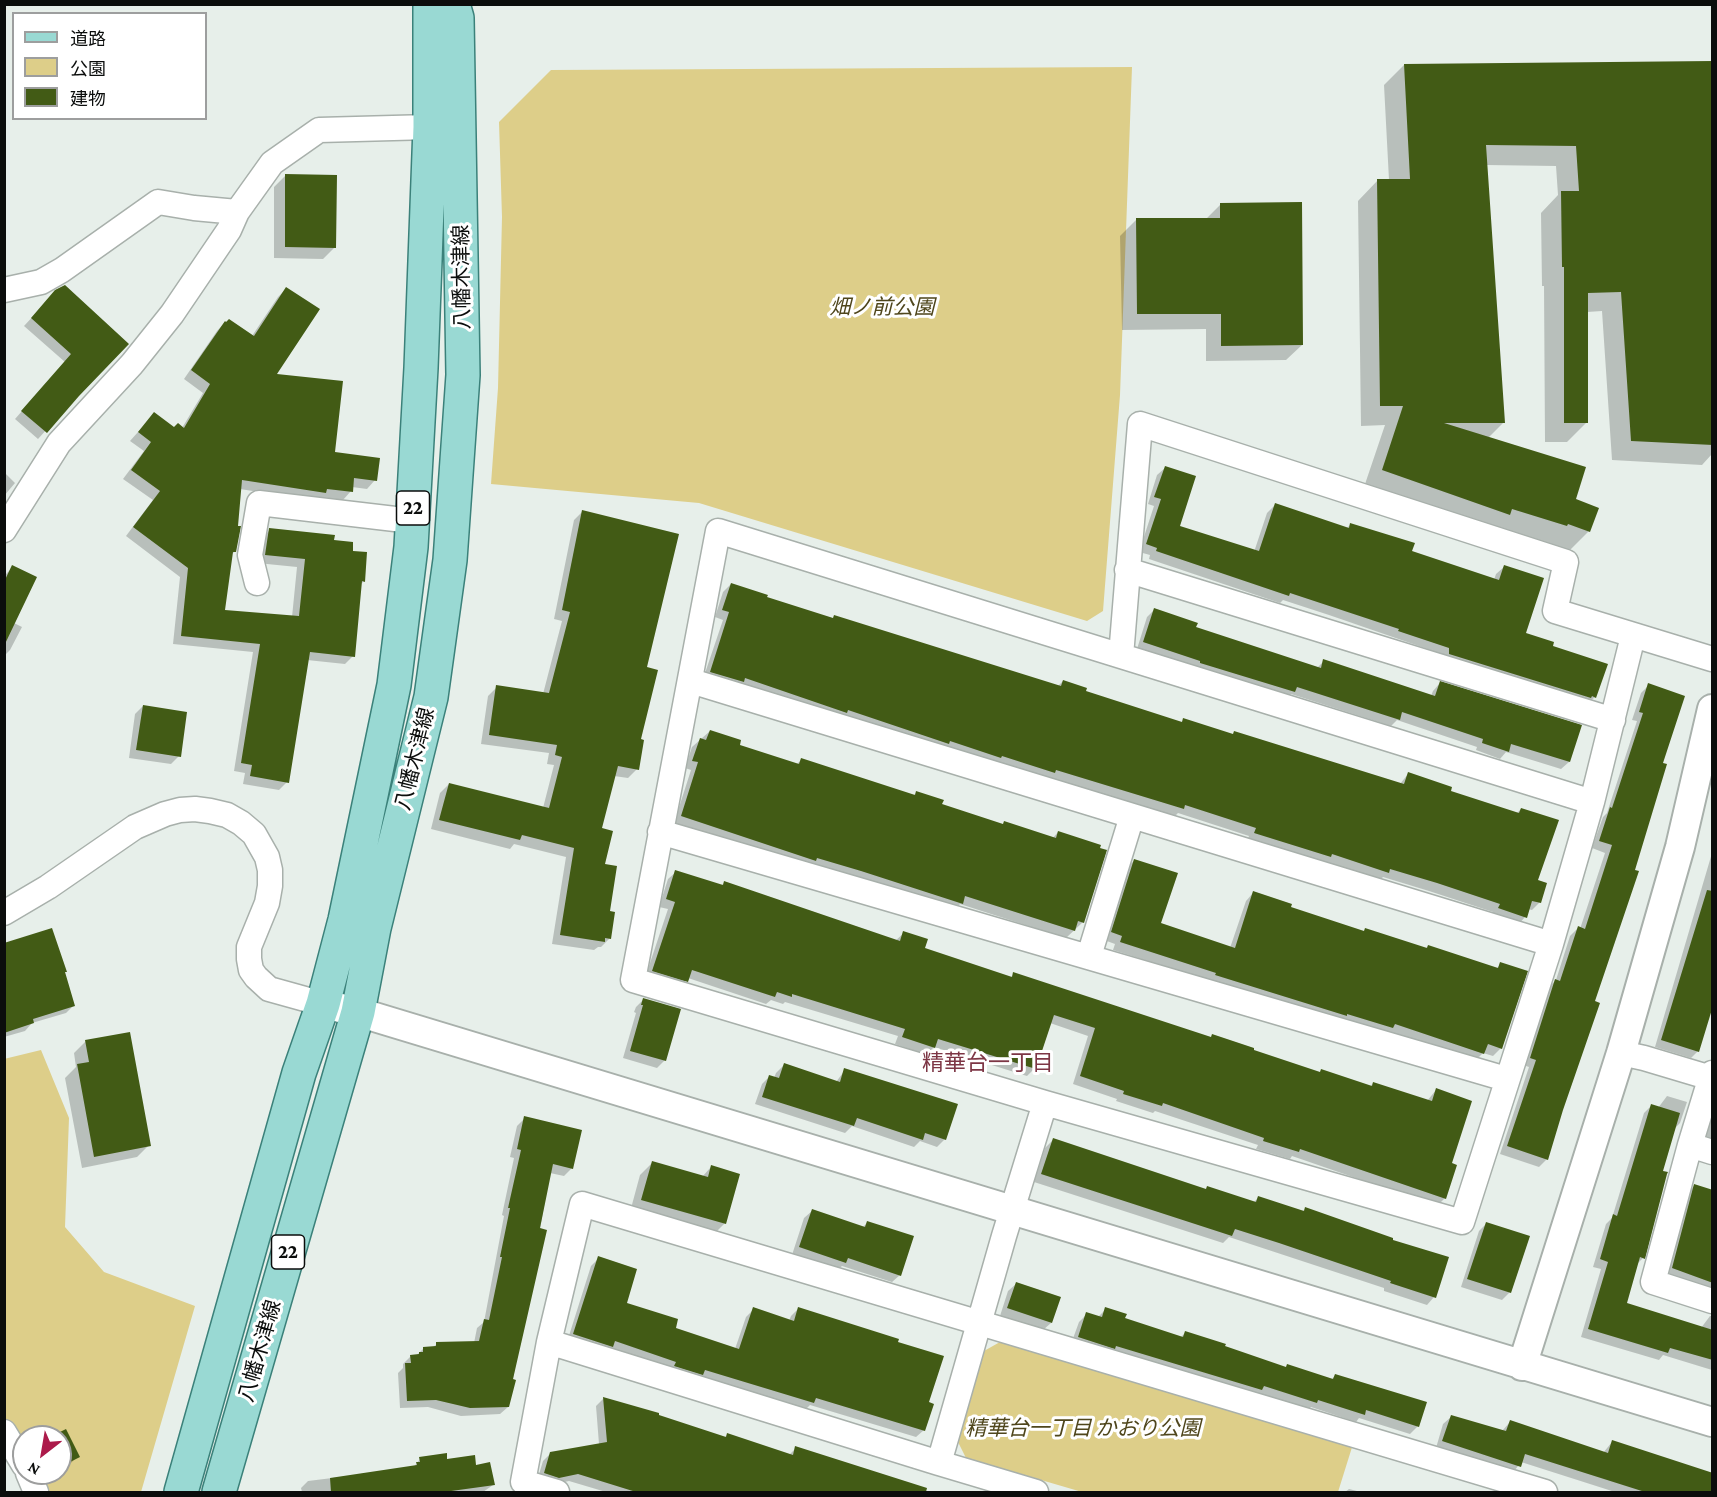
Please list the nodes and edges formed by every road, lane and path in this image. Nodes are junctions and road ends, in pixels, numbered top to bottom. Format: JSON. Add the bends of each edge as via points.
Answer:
{"nodes":[{"id":1,"x":430,"y":4,"type":"edge"},
{"id":2,"x":453,"y":4,"type":"edge"},
{"id":3,"x":430,"y":128,"type":"junction"},
{"id":4,"x":237,"y":212,"type":"junction"},
{"id":5,"x":4,"y":290,"type":"edge"},
{"id":6,"x":412,"y":521,"type":"junction"},
{"id":7,"x":4,"y":530,"type":"edge"},
{"id":8,"x":1128,"y":570,"type":"junction"},
{"id":9,"x":257,"y":583,"type":"dead end"},
{"id":10,"x":1633,"y":636,"type":"junction"},
{"id":11,"x":1121,"y":656,"type":"junction"},
{"id":12,"x":1713,"y":659,"type":"edge"},
{"id":13,"x":691,"y":681,"type":"junction"},
{"id":14,"x":1713,"y":710,"type":"edge"},
{"id":15,"x":1613,"y":720,"type":"junction"},
{"id":16,"x":1592,"y":802,"type":"junction"},
{"id":17,"x":1132,"y":816,"type":"junction"},
{"id":18,"x":660,"y":832,"type":"junction"},
{"id":19,"x":4,"y":913,"type":"edge"},
{"id":20,"x":1551,"y":944,"type":"junction"},
{"id":21,"x":1089,"y":956,"type":"junction"},
{"id":22,"x":323,"y":1004,"type":"junction"},
{"id":23,"x":358,"y":1012,"type":"junction"},
{"id":24,"x":1621,"y":1053,"type":"junction"},
{"id":25,"x":1712,"y":1075,"type":"edge"},
{"id":26,"x":1506,"y":1079,"type":"junction"},
{"id":27,"x":1045,"y":1103,"type":"junction"},
{"id":28,"x":1701,"y":1148,"type":"edge"},
{"id":29,"x":1012,"y":1210,"type":"junction"},
{"id":30,"x":1713,"y":1301,"type":"edge"},
{"id":31,"x":980,"y":1324,"type":"junction"},
{"id":32,"x":549,"y":1342,"type":"junction"},
{"id":33,"x":1522,"y":1366,"type":"junction"},
{"id":34,"x":1713,"y":1422,"type":"edge"},
{"id":35,"x":4,"y":1432,"type":"edge"},
{"id":36,"x":12,"y":1445,"type":"edge"},
{"id":37,"x":939,"y":1463,"type":"junction"},
{"id":38,"x":181,"y":1492,"type":"edge"},
{"id":39,"x":219,"y":1492,"type":"edge"},
{"id":40,"x":557,"y":1492,"type":"edge"},
{"id":41,"x":1036,"y":1492,"type":"edge"},
{"id":42,"x":1545,"y":1492,"type":"edge"}],
"edges":[{"from":1,"to":3,"type":"main road","name":"八幡木津線","number":"22"},
{"from":2,"to":23,"type":"main road","name":"八幡木津線","number":"22","via":[[457,18],[463,375],[450,560],[430,697],[374,928]]},
{"from":3,"to":4,"type":"street","via":[[319,130],[272,163]]},
{"from":3,"to":6,"type":"main road","name":"八幡木津線","number":"22"},
{"from":4,"to":5,"type":"street","via":[[158,202],[62,270],[41,282]]},
{"from":4,"to":7,"type":"street","via":[[172,314],[59,443]]},
{"from":6,"to":9,"type":"street","via":[[259,503],[250,555]]},
{"from":6,"to":22,"type":"main road","name":"八幡木津線","number":"22","via":[[394,685],[345,920]]},
{"from":8,"to":10,"type":"street","via":[[1140,424],[1566,561],[1555,611]]},
{"from":8,"to":11,"type":"street"},
{"from":8,"to":15,"type":"street"},
{"from":10,"to":12,"type":"street"},
{"from":10,"to":15,"type":"street"},
{"from":11,"to":13,"type":"street","via":[[718,531]]},
{"from":11,"to":16,"type":"street"},
{"from":13,"to":17,"type":"street"},
{"from":13,"to":18,"type":"street"},
{"from":14,"to":24,"type":"street","via":[[1680,847]]},
{"from":15,"to":16,"type":"street"},
{"from":16,"to":20,"type":"street"},
{"from":17,"to":20,"type":"street"},
{"from":17,"to":21,"type":"street"},
{"from":18,"to":21,"type":"street"},
{"from":18,"to":27,"type":"street","via":[[633,980]]},
{"from":19,"to":22,"type":"street","via":[[135,827],[180,810],[226,815],[254,834],[270,870],[267,903],[249,947],[251,970],[269,989]]},
{"from":20,"to":26,"type":"street"},
{"from":21,"to":26,"type":"street"},
{"from":22,"to":23,"type":"street"},
{"from":22,"to":38,"type":"main road","name":"八幡木津線","number":"22","via":[[299,1072]]},
{"from":23,"to":29,"type":"street"},
{"from":23,"to":39,"type":"main road","name":"八幡木津線","number":"22"},
{"from":24,"to":25,"type":"street"},
{"from":24,"to":33,"type":"street"},
{"from":25,"to":28,"type":"street"},
{"from":26,"to":27,"type":"street","via":[[1462,1222]]},
{"from":27,"to":29,"type":"street"},
{"from":28,"to":30,"type":"street","via":[[1653,1282]]},
{"from":29,"to":31,"type":"street"},
{"from":29,"to":33,"type":"street"},
{"from":31,"to":32,"type":"street","via":[[582,1203]]},
{"from":31,"to":37,"type":"street"},
{"from":31,"to":42,"type":"street"},
{"from":32,"to":37,"type":"street"},
{"from":32,"to":40,"type":"street","via":[[523,1482]]},
{"from":33,"to":34,"type":"street"},
{"from":35,"to":36,"type":"street"},
{"from":37,"to":41,"type":"street"}]}
